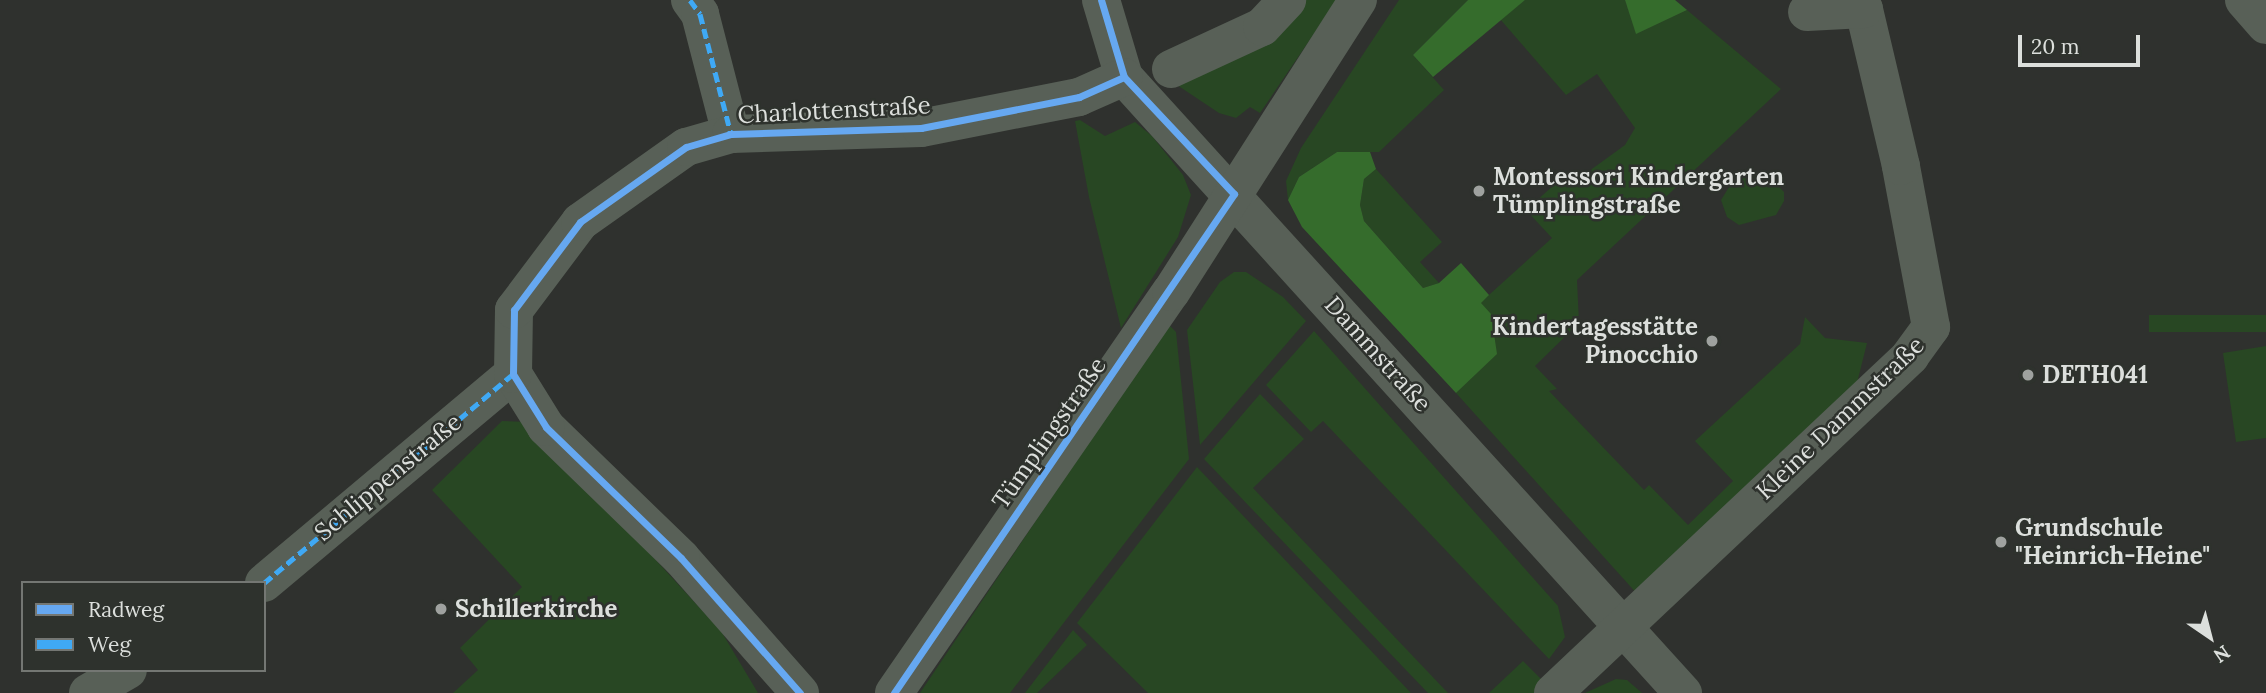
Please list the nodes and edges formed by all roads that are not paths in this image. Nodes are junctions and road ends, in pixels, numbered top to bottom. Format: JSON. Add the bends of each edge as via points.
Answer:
{"nodes":[{"id":1,"x":1101,"y":0,"type":"edge"},
{"id":2,"x":1287,"y":0,"type":"edge"},
{"id":3,"x":1358,"y":0,"type":"edge"},
{"id":4,"x":2244,"y":0,"type":"edge"},
{"id":5,"x":695,"y":7,"type":"edge"},
{"id":6,"x":1808,"y":12,"type":"dead end"},
{"id":7,"x":2266,"y":25,"type":"edge"},
{"id":8,"x":1171,"y":69,"type":"dead end"},
{"id":9,"x":1124,"y":77,"type":"junction"},
{"id":10,"x":731,"y":134,"type":"junction"},
{"id":11,"x":1234,"y":194,"type":"junction"},
{"id":12,"x":513,"y":374,"type":"junction"},
{"id":13,"x":266,"y":581,"type":"edge"},
{"id":14,"x":1624,"y":626,"type":"junction"},
{"id":15,"x":125,"y":672,"type":"edge"},
{"id":16,"x":88,"y":693,"type":"edge"},
{"id":17,"x":800,"y":693,"type":"edge"},
{"id":18,"x":894,"y":693,"type":"edge"},
{"id":19,"x":1553,"y":693,"type":"edge"},
{"id":20,"x":1683,"y":693,"type":"edge"}],
"edges":[{"from":1,"to":9,"type":"street","name":"Dammstraße"},
{"from":2,"to":8,"type":"street","via":[[1262,27]]},
{"from":3,"to":11,"type":"street","name":"Tümplingstraße"},
{"from":4,"to":7,"type":"street"},
{"from":5,"to":10,"type":"street"},
{"from":6,"to":14,"type":"street","name":"Kleine Dammstraße","via":[[1864,9],[1901,166],[1931,327],[1910,356]]},
{"from":9,"to":10,"type":"street","name":"Charlottenstraße","via":[[1079,97],[921,128]]},
{"from":9,"to":11,"type":"street","name":"Dammstraße"},
{"from":10,"to":12,"type":"street","name":"Charlottenstraße","via":[[686,148],[580,222],[514,310]]},
{"from":11,"to":14,"type":"street","name":"Dammstraße"},
{"from":11,"to":18,"type":"street","name":"Tümplingstraße"},
{"from":12,"to":13,"type":"street","name":"Schlippenstraße"},
{"from":12,"to":17,"type":"street","via":[[546,427],[681,558]]},
{"from":14,"to":19,"type":"street"},
{"from":14,"to":20,"type":"street","name":"Dammstraße"},
{"from":15,"to":16,"type":"street"}]}
